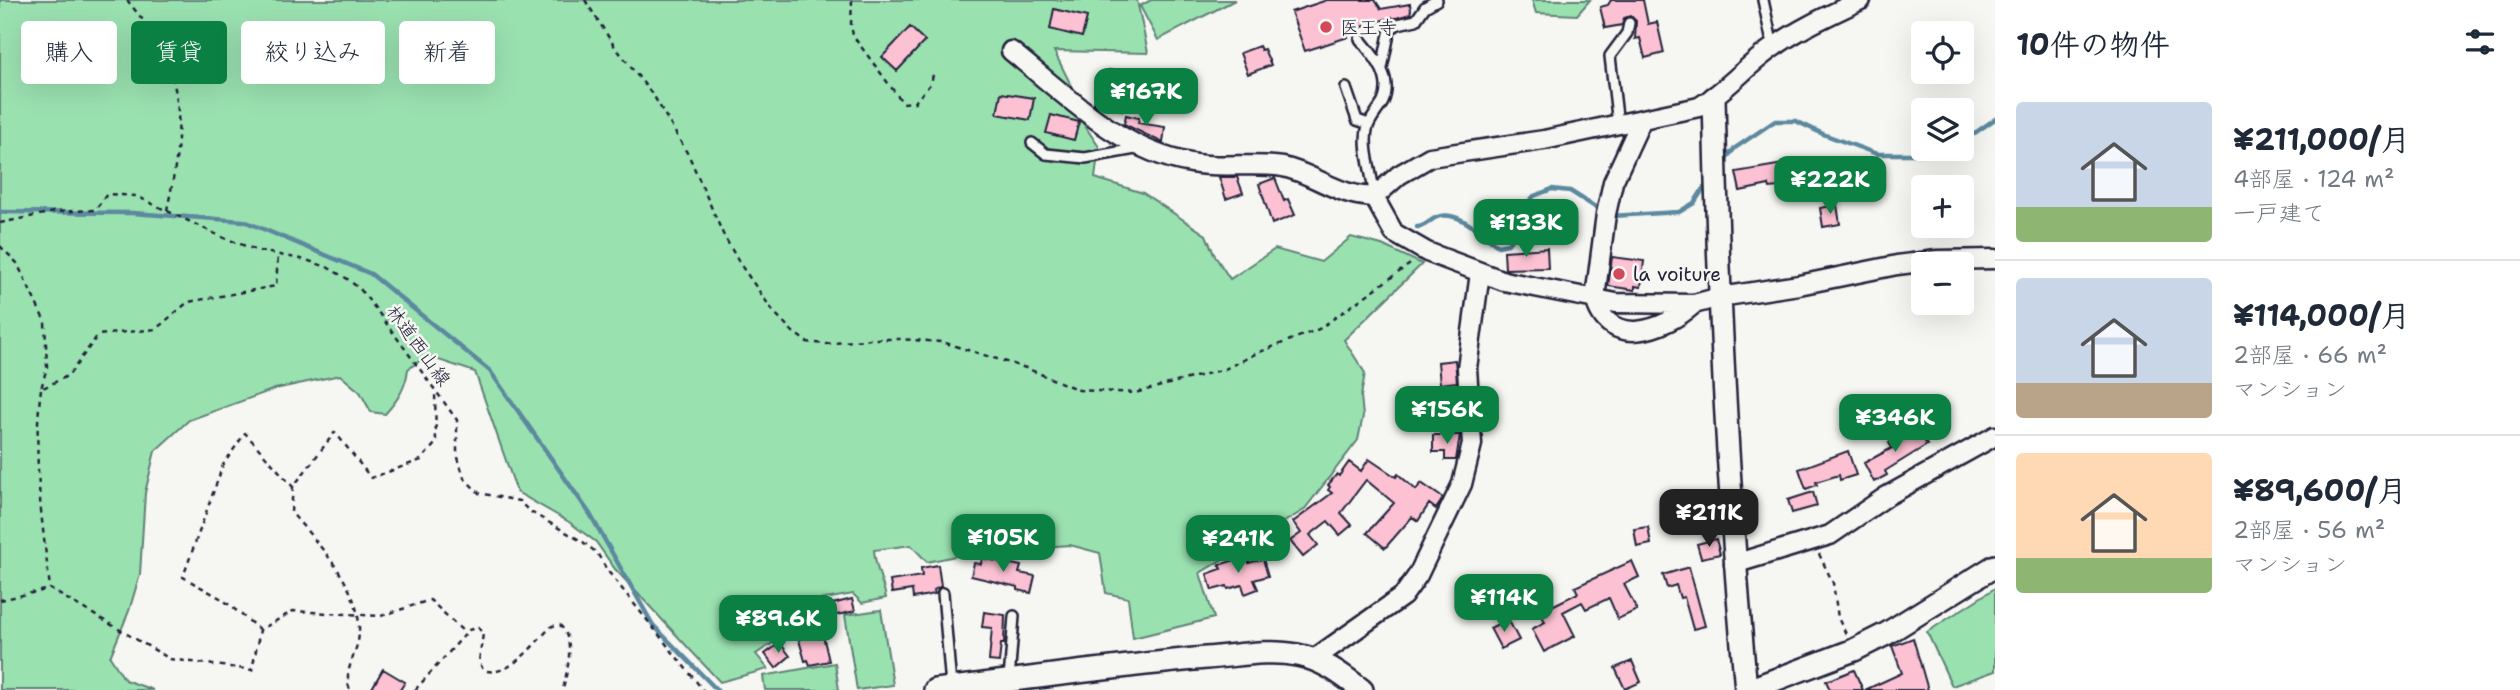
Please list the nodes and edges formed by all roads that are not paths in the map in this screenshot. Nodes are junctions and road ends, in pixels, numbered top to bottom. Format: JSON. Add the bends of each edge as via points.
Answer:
{"nodes":[{"id":1,"x":1437,"y":0,"type":"edge"},
{"id":2,"x":1763,"y":0,"type":"edge"},
{"id":3,"x":1861,"y":0,"type":"edge"},
{"id":4,"x":1629,"y":23,"type":"dead end"},
{"id":5,"x":1360,"y":39,"type":"dead end"},
{"id":6,"x":1773,"y":47,"type":"junction"},
{"id":7,"x":1011,"y":51,"type":"dead end"},
{"id":8,"x":1382,"y":70,"type":"junction"},
{"id":9,"x":1346,"y":88,"type":"dead end"},
{"id":10,"x":1714,"y":98,"type":"junction"},
{"id":11,"x":1642,"y":119,"type":"junction"},
{"id":12,"x":1369,"y":124,"type":"junction"},
{"id":13,"x":1618,"y":125,"type":"junction"},
{"id":14,"x":1032,"y":143,"type":"dead end"},
{"id":15,"x":1143,"y":147,"type":"junction"},
{"id":16,"x":1374,"y":197,"type":"junction"},
{"id":17,"x":1995,"y":259,"type":"edge"},
{"id":18,"x":1480,"y":273,"type":"junction"},
{"id":19,"x":1720,"y":297,"type":"junction"},
{"id":20,"x":1595,"y":298,"type":"junction"},
{"id":21,"x":1694,"y":304,"type":"junction"},
{"id":22,"x":1995,"y":436,"type":"edge"},
{"id":23,"x":1734,"y":564,"type":"junction"},
{"id":24,"x":1995,"y":566,"type":"edge"},
{"id":25,"x":943,"y":593,"type":"dead end"},
{"id":26,"x":1014,"y":617,"type":"dead end"},
{"id":27,"x":1314,"y":659,"type":"junction"},
{"id":28,"x":1009,"y":680,"type":"junction"},
{"id":29,"x":943,"y":689,"type":"edge"},
{"id":30,"x":1362,"y":690,"type":"edge"},
{"id":31,"x":1747,"y":690,"type":"edge"}],
"edges":[{"from":1,"to":8,"type":"lane","via":[[1416,20],[1390,29]]},
{"from":2,"to":6,"type":"lane"},
{"from":3,"to":6,"type":"street"},
{"from":4,"to":13,"type":"lane","via":[[1610,56]]},
{"from":5,"to":8,"type":"lane"},
{"from":6,"to":10,"type":"street"},
{"from":7,"to":15,"type":"street","via":[[1101,123]]},
{"from":8,"to":12,"type":"lane","via":[[1386,92]]},
{"from":9,"to":12,"type":"lane","via":[[1357,120]]},
{"from":10,"to":11,"type":"street","via":[[1699,107]]},
{"from":10,"to":19,"type":"street"},
{"from":11,"to":13,"type":"street"},
{"from":11,"to":20,"type":"street","via":[[1613,182]]},
{"from":12,"to":16,"type":"lane","via":[[1366,142]]},
{"from":13,"to":16,"type":"street","via":[[1430,157],[1399,174]]},
{"from":14,"to":15,"type":"lane","via":[[1046,154],[1085,158]]},
{"from":15,"to":16,"type":"street","via":[[1190,163],[1284,167],[1353,194]]},
{"from":16,"to":18,"type":"street","via":[[1394,233]]},
{"from":17,"to":19,"type":"street","via":[[1923,261]]},
{"from":18,"to":20,"type":"street"},
{"from":18,"to":27,"type":"street","via":[[1467,368],[1472,444],[1462,484],[1404,596]]},
{"from":19,"to":21,"type":"street"},
{"from":19,"to":23,"type":"street"},
{"from":20,"to":21,"type":"street","via":[[1627,304]]},
{"from":20,"to":21,"type":"street","via":[[1601,317],[1623,330],[1654,328],[1681,316]]},
{"from":22,"to":23,"type":"street","via":[[1887,496],[1830,535]]},
{"from":23,"to":31,"type":"street"},
{"from":24,"to":31,"type":"street","via":[[1886,634]]},
{"from":25,"to":29,"type":"lane"},
{"from":26,"to":28,"type":"lane"},
{"from":27,"to":28,"type":"street","via":[[1266,653]]},
{"from":27,"to":30,"type":"street"},
{"from":28,"to":29,"type":"street"}]}
